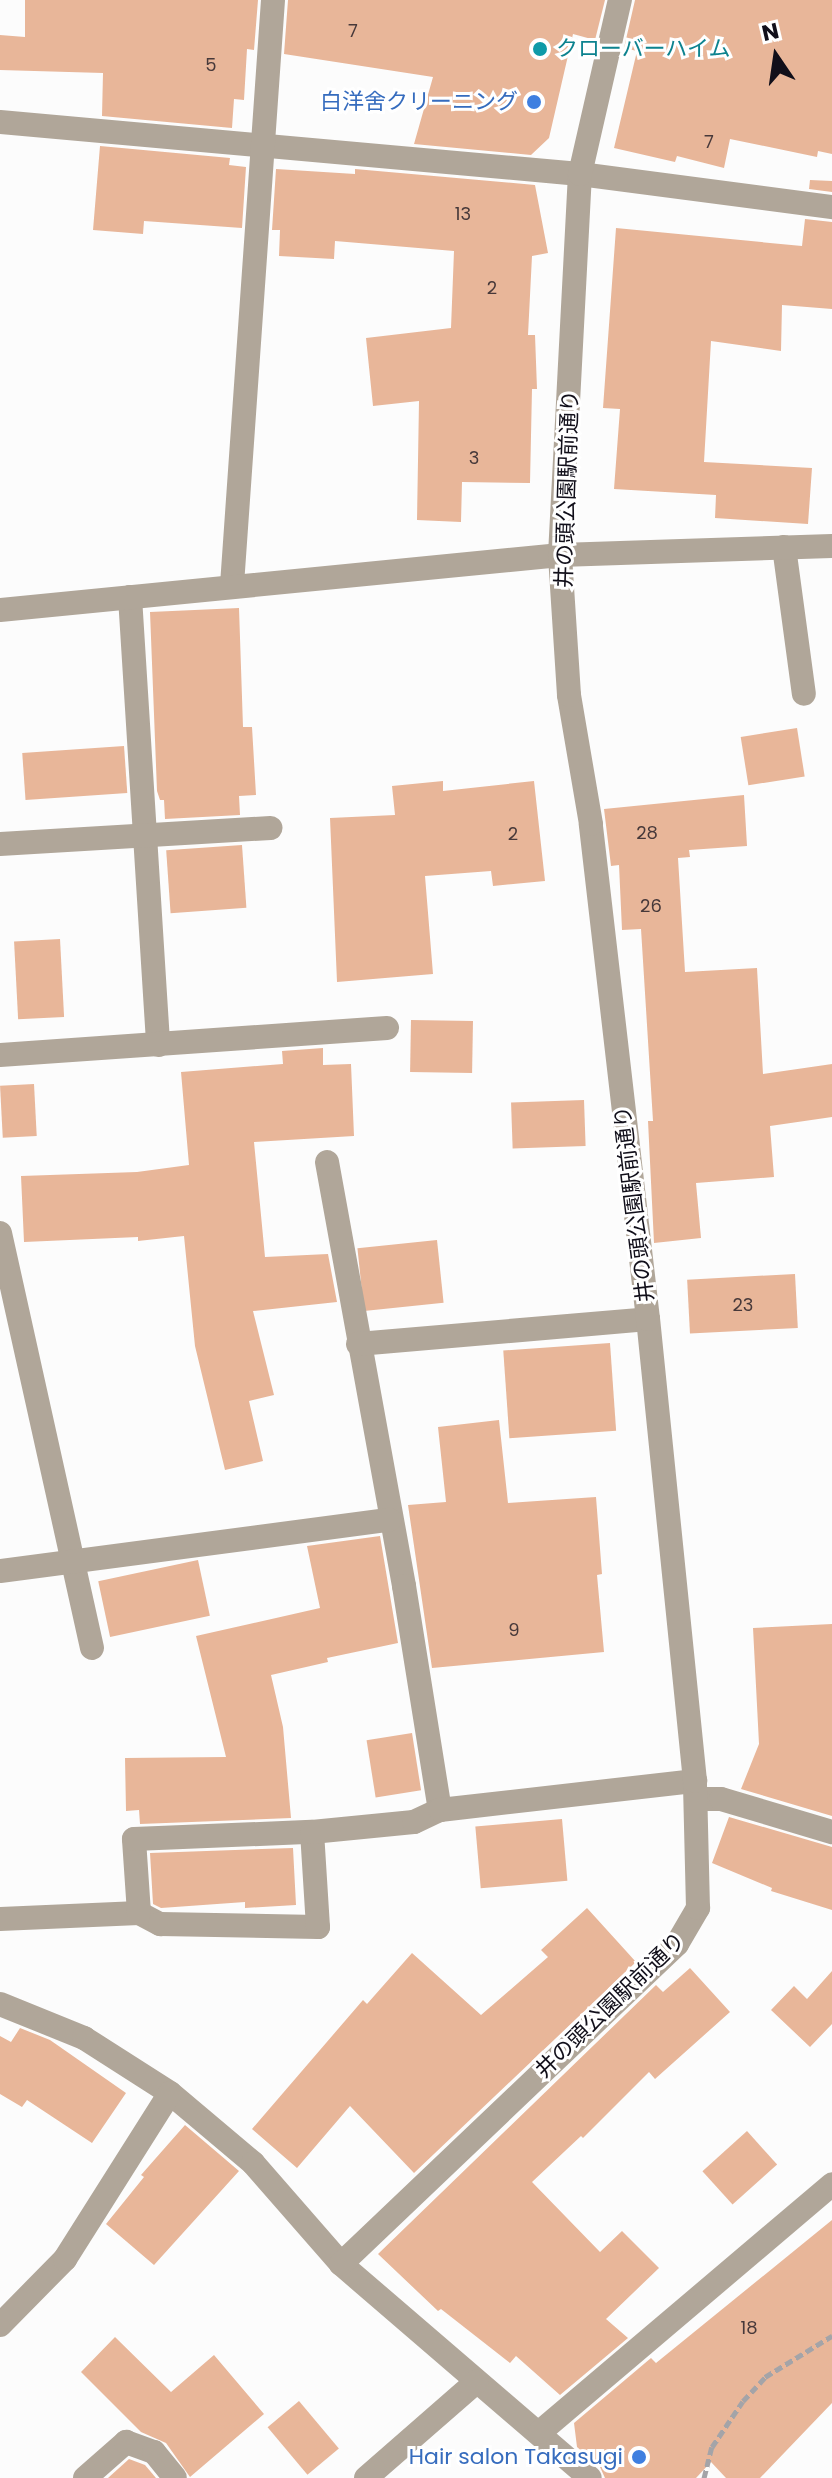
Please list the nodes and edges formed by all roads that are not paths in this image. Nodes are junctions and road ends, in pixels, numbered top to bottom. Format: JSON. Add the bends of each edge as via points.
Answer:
{"nodes":[{"id":1,"x":273,"y":0,"type":"edge"},
{"id":2,"x":620,"y":0,"type":"edge"},
{"id":3,"x":0,"y":122,"type":"edge"},
{"id":4,"x":265,"y":146,"type":"junction"},
{"id":5,"x":580,"y":174,"type":"junction"},
{"id":6,"x":832,"y":207,"type":"edge"},
{"id":7,"x":832,"y":546,"type":"edge"},
{"id":8,"x":784,"y":547,"type":"junction"},
{"id":9,"x":560,"y":555,"type":"junction"},
{"id":10,"x":232,"y":585,"type":"junction"},
{"id":11,"x":130,"y":597,"type":"junction"},
{"id":12,"x":0,"y":610,"type":"edge"},
{"id":13,"x":804,"y":694,"type":"dead end"},
{"id":14,"x":271,"y":828,"type":"dead end"},
{"id":15,"x":144,"y":836,"type":"junction"},
{"id":16,"x":0,"y":844,"type":"edge"},
{"id":17,"x":387,"y":1028,"type":"dead end"},
{"id":18,"x":158,"y":1045,"type":"junction"},
{"id":19,"x":0,"y":1055,"type":"edge"},
{"id":20,"x":327,"y":1162,"type":"dead end"},
{"id":21,"x":0,"y":1233,"type":"edge"},
{"id":22,"x":648,"y":1319,"type":"junction"},
{"id":23,"x":358,"y":1344,"type":"junction"},
{"id":24,"x":390,"y":1520,"type":"junction"},
{"id":25,"x":71,"y":1562,"type":"junction"},
{"id":26,"x":0,"y":1571,"type":"edge"},
{"id":27,"x":92,"y":1648,"type":"dead end"},
{"id":28,"x":696,"y":1790,"type":"junction"},
{"id":29,"x":440,"y":1810,"type":"junction"},
{"id":30,"x":312,"y":1832,"type":"junction"},
{"id":31,"x":832,"y":1832,"type":"edge"},
{"id":32,"x":139,"y":1913,"type":"junction"},
{"id":33,"x":0,"y":1919,"type":"edge"},
{"id":34,"x":0,"y":2004,"type":"edge"},
{"id":35,"x":170,"y":2093,"type":"junction"},
{"id":36,"x":832,"y":2184,"type":"edge"},
{"id":37,"x":341,"y":2264,"type":"junction"},
{"id":38,"x":0,"y":2325,"type":"edge"},
{"id":39,"x":477,"y":2381,"type":"junction"},
{"id":40,"x":540,"y":2432,"type":"junction"},
{"id":41,"x":85,"y":2478,"type":"edge"},
{"id":42,"x":175,"y":2478,"type":"edge"},
{"id":43,"x":366,"y":2478,"type":"edge"},
{"id":44,"x":590,"y":2478,"type":"edge"}],
"edges":[{"from":1,"to":4,"type":"street"},
{"from":2,"to":5,"type":"street","name":"井の頭公園駅前通り"},
{"from":3,"to":4,"type":"street"},
{"from":4,"to":5,"type":"street"},
{"from":4,"to":10,"type":"street"},
{"from":5,"to":6,"type":"street"},
{"from":5,"to":9,"type":"street","name":"井の頭公園駅前通り"},
{"from":7,"to":8,"type":"street"},
{"from":8,"to":9,"type":"street"},
{"from":8,"to":13,"type":"street"},
{"from":9,"to":10,"type":"street"},
{"from":9,"to":22,"type":"street","name":"井の頭公園駅前通り","via":[[569,695],[591,824]]},
{"from":10,"to":11,"type":"street"},
{"from":11,"to":12,"type":"street"},
{"from":11,"to":15,"type":"street"},
{"from":14,"to":15,"type":"street"},
{"from":15,"to":16,"type":"street"},
{"from":15,"to":18,"type":"street"},
{"from":17,"to":18,"type":"street"},
{"from":18,"to":19,"type":"street"},
{"from":20,"to":23,"type":"street"},
{"from":21,"to":25,"type":"street"},
{"from":22,"to":23,"type":"street"},
{"from":22,"to":28,"type":"street","name":"井の頭公園駅前通り"},
{"from":23,"to":24,"type":"street"},
{"from":24,"to":25,"type":"street"},
{"from":24,"to":29,"type":"street"},
{"from":25,"to":26,"type":"street"},
{"from":25,"to":27,"type":"street"},
{"from":28,"to":29,"type":"street"},
{"from":28,"to":31,"type":"street"},
{"from":28,"to":37,"type":"street","name":"井の頭公園駅前通り","via":[[698,1908],[677,1944]]},
{"from":29,"to":30,"type":"street","via":[[414,1822]]},
{"from":30,"to":32,"type":"street","via":[[134,1839]]},
{"from":30,"to":32,"type":"street","via":[[318,1927],[160,1924]]},
{"from":32,"to":33,"type":"street"},
{"from":34,"to":35,"type":"street","via":[[84,2038]]},
{"from":35,"to":37,"type":"street","via":[[253,2163]]},
{"from":35,"to":38,"type":"street","via":[[65,2259]]},
{"from":36,"to":40,"type":"street"},
{"from":37,"to":39,"type":"street"},
{"from":39,"to":40,"type":"street"},
{"from":39,"to":43,"type":"street"},
{"from":40,"to":44,"type":"street"},
{"from":41,"to":42,"type":"street","via":[[126,2442],[154,2452]]}]}
